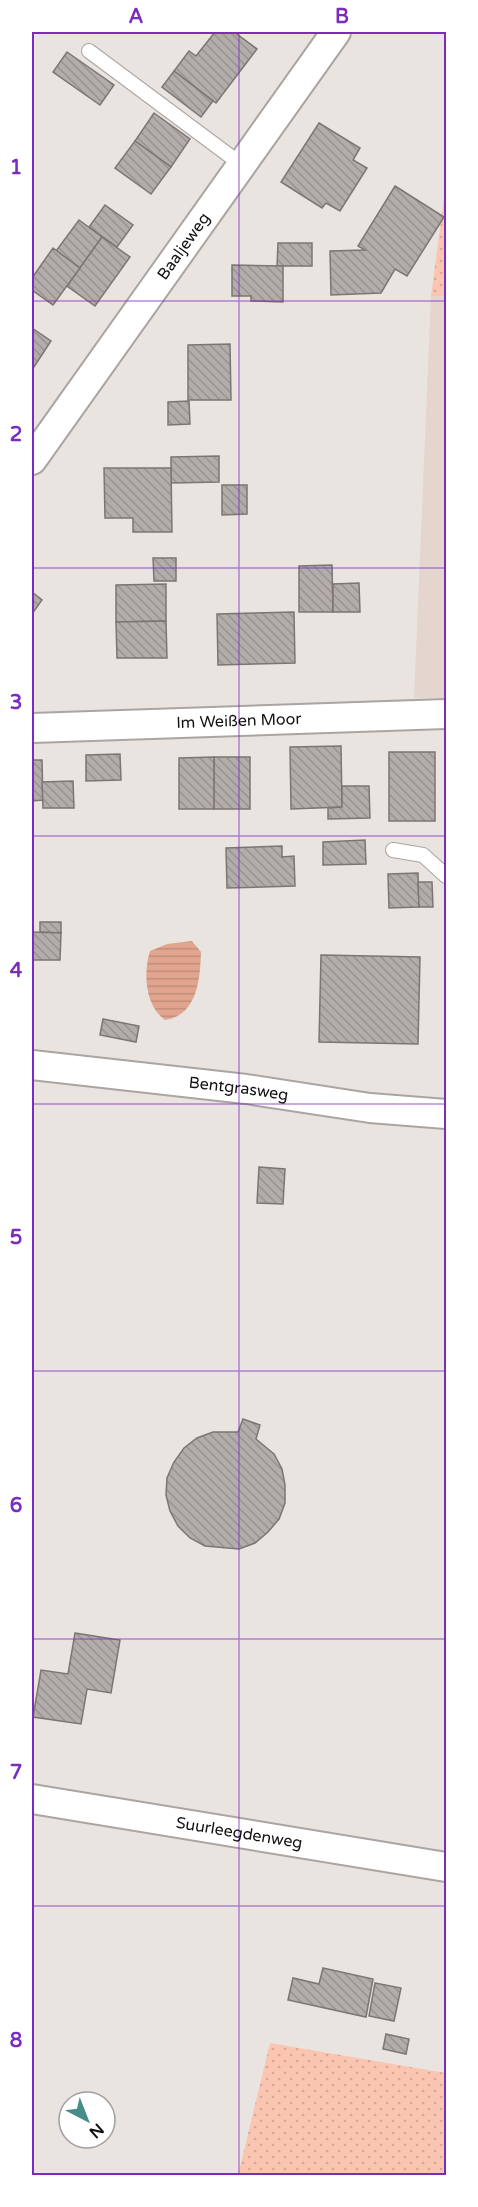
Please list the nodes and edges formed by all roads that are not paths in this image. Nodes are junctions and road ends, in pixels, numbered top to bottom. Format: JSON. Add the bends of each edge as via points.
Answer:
{"nodes":[{"id":1,"x":336,"y":32,"type":"edge"},
{"id":2,"x":89,"y":51,"type":"dead end"},
{"id":3,"x":242,"y":165,"type":"junction"},
{"id":4,"x":32,"y":460,"type":"edge"},
{"id":5,"x":447,"y":714,"type":"edge"},
{"id":6,"x":32,"y":728,"type":"edge"},
{"id":7,"x":393,"y":850,"type":"dead end"},
{"id":8,"x":447,"y":876,"type":"edge"},
{"id":9,"x":32,"y":1065,"type":"edge"},
{"id":10,"x":447,"y":1114,"type":"edge"},
{"id":11,"x":32,"y":1799,"type":"edge"},
{"id":12,"x":447,"y":1868,"type":"edge"}],
"edges":[{"from":1,"to":3,"type":"street","name":"Baaljeweg"},
{"from":2,"to":3,"type":"lane"},
{"from":3,"to":4,"type":"street","name":"Baaljeweg"},
{"from":5,"to":6,"type":"street","name":"Im Weißen Moor"},
{"from":7,"to":8,"type":"lane","via":[[423,855]]},
{"from":9,"to":10,"type":"street","name":"Bentgrasweg","via":[[246,1089],[370,1108]]},
{"from":11,"to":12,"type":"street","name":"Suurleegdenweg"}]}
